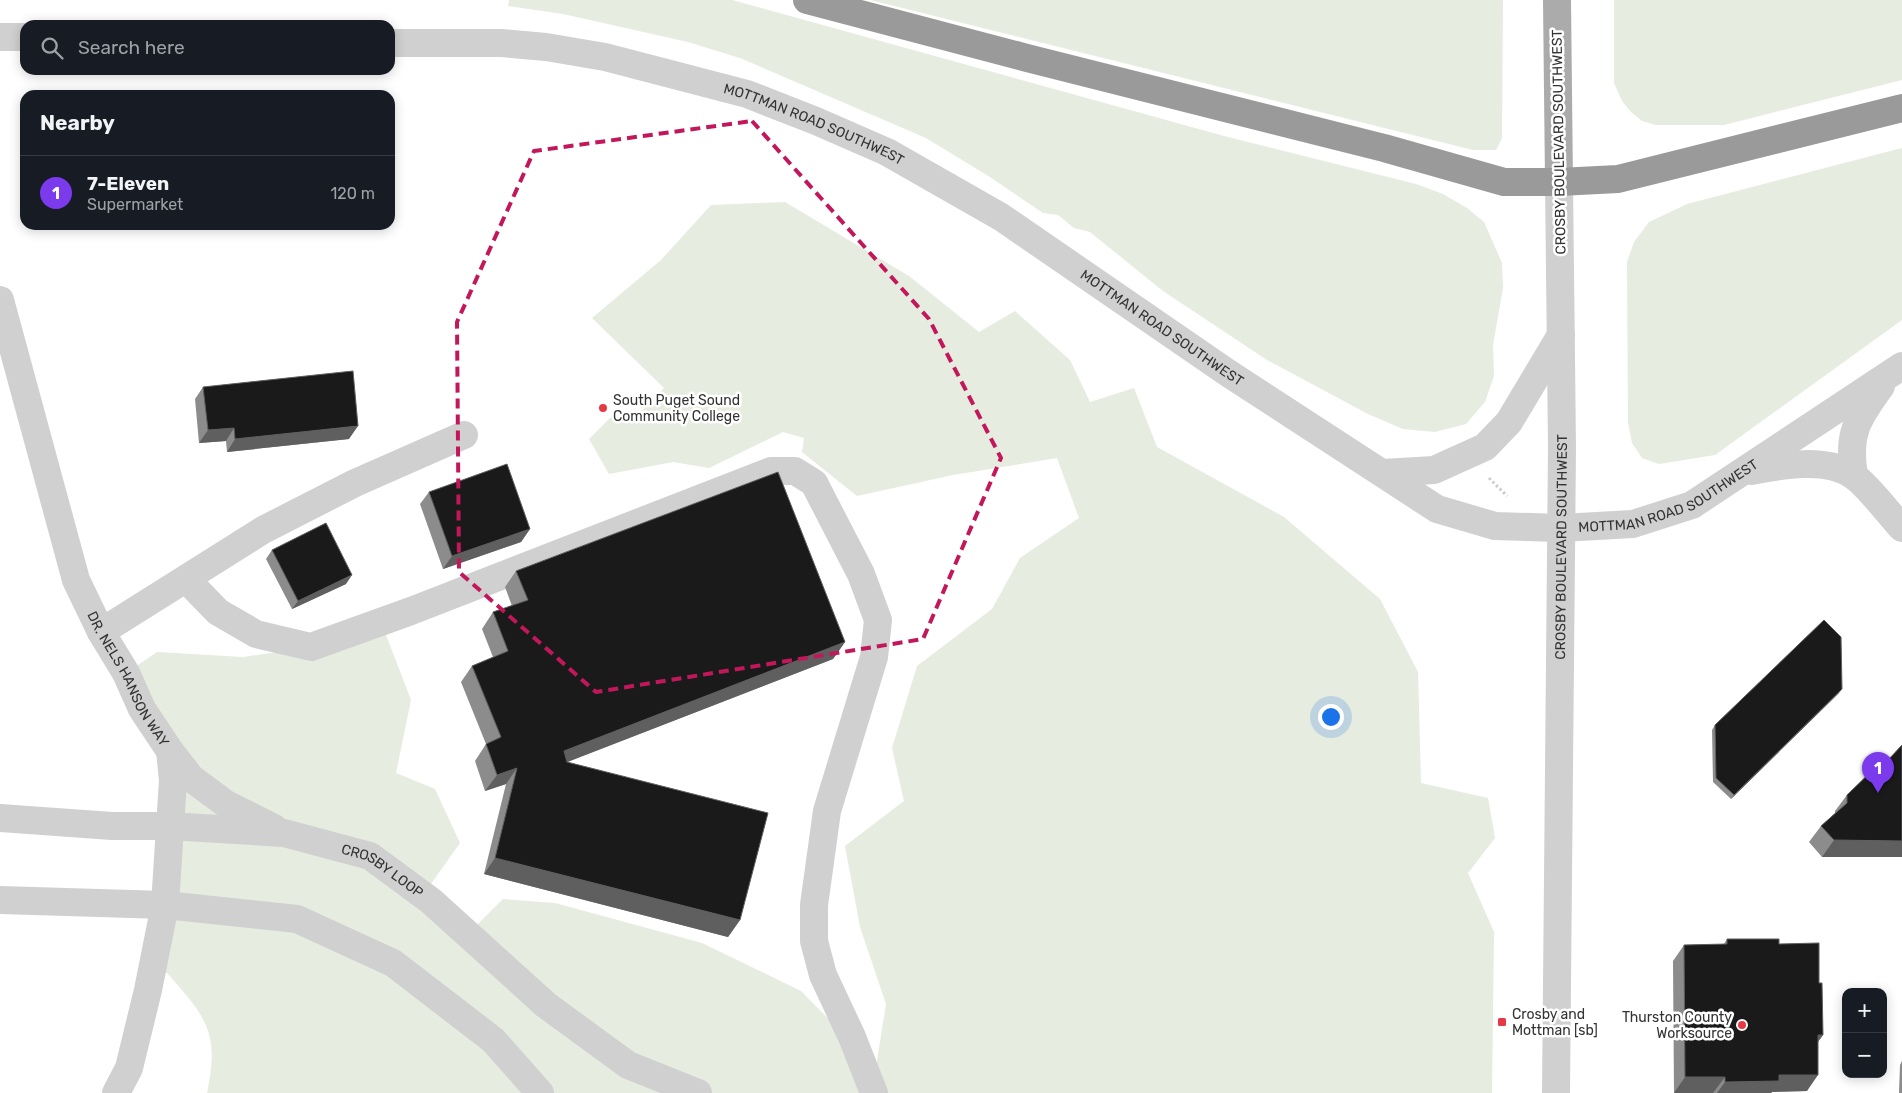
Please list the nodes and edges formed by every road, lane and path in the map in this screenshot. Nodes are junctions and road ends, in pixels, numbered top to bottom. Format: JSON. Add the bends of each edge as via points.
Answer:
{"nodes":[{"id":1,"x":807,"y":0,"type":"edge"},
{"id":2,"x":1557,"y":0,"type":"edge"},
{"id":3,"x":0,"y":37,"type":"edge"},
{"id":4,"x":20,"y":37,"type":"edge"},
{"id":5,"x":395,"y":42,"type":"edge"},
{"id":6,"x":1902,"y":108,"type":"edge"},
{"id":7,"x":1559,"y":182,"type":"junction"},
{"id":8,"x":0,"y":300,"type":"edge"},
{"id":9,"x":1561,"y":335,"type":"junction"},
{"id":10,"x":1894,"y":372,"type":"edge"},
{"id":11,"x":464,"y":435,"type":"dead end"},
{"id":12,"x":1383,"y":473,"type":"junction"},
{"id":13,"x":1741,"y":473,"type":"junction"},
{"id":14,"x":1484,"y":474,"type":"dead end"},
{"id":15,"x":1854,"y":476,"type":"junction"},
{"id":16,"x":1507,"y":496,"type":"dead end"},
{"id":17,"x":1561,"y":528,"type":"junction"},
{"id":18,"x":1902,"y":528,"type":"edge"},
{"id":19,"x":186,"y":580,"type":"junction"},
{"id":20,"x":101,"y":632,"type":"junction"},
{"id":21,"x":170,"y":751,"type":"junction"},
{"id":22,"x":0,"y":818,"type":"edge"},
{"id":23,"x":169,"y":826,"type":"junction"},
{"id":24,"x":284,"y":833,"type":"junction"},
{"id":25,"x":0,"y":900,"type":"edge"},
{"id":26,"x":165,"y":905,"type":"junction"},
{"id":27,"x":116,"y":1093,"type":"edge"},
{"id":28,"x":540,"y":1093,"type":"edge"},
{"id":29,"x":698,"y":1093,"type":"edge"},
{"id":30,"x":874,"y":1093,"type":"edge"},
{"id":31,"x":1556,"y":1093,"type":"edge"}],
"edges":[{"from":1,"to":7,"type":"highway","via":[[1491,179]]},
{"from":2,"to":7,"type":"main road","name":"CROSBY BOULEVARD SOUTHWEST"},
{"from":3,"to":4,"type":"street"},
{"from":5,"to":12,"type":"street","name":"MOTTMAN ROAD SOUTHWEST","via":[[501,43],[605,57],[747,94],[816,121],[887,152],[1001,217],[1228,373]]},
{"from":6,"to":7,"type":"highway","via":[[1618,179]]},
{"from":7,"to":9,"type":"street","name":"CROSBY BOULEVARD SOUTHWEST"},
{"from":8,"to":20,"type":"street","name":"DR. NELS HANSON WAY","via":[[76,580]]},
{"from":9,"to":12,"type":"street","via":[[1509,422],[1486,447],[1434,470]]},
{"from":9,"to":17,"type":"street","name":"CROSBY BOULEVARD SOUTHWEST"},
{"from":10,"to":13,"type":"street","name":"MOTTMAN ROAD SOUTHWEST"},
{"from":10,"to":15,"type":"street","via":[[1864,410],[1852,436]]},
{"from":11,"to":19,"type":"street","via":[[355,483],[263,530]]},
{"from":12,"to":17,"type":"street","name":"MOTTMAN ROAD SOUTHWEST","via":[[1437,509],[1495,526]]},
{"from":13,"to":15,"type":"street","via":[[1819,464]]},
{"from":13,"to":17,"type":"street","name":"MOTTMAN ROAD SOUTHWEST","via":[[1692,505],[1633,524]]},
{"from":14,"to":16,"type":"path"},
{"from":15,"to":18,"type":"street"},
{"from":17,"to":31,"type":"street","name":"CROSBY BOULEVARD SOUTHWEST"},
{"from":19,"to":20,"type":"street"},
{"from":19,"to":30,"type":"street","via":[[218,612],[256,634],[311,647],[771,472],[795,471],[814,483],[861,574],[878,620],[874,657],[827,811],[814,906],[814,941],[823,975]]},
{"from":20,"to":21,"type":"street","name":"DR. NELS HANSON WAY","via":[[126,672],[142,709]]},
{"from":21,"to":23,"type":"street","name":"DR. NELS HANSON WAY","via":[[173,780]]},
{"from":21,"to":24,"type":"street","via":[[191,778],[224,802]]},
{"from":22,"to":23,"type":"street","name":"CROSBY LOOP","via":[[112,826]]},
{"from":23,"to":24,"type":"street","name":"CROSBY LOOP"},
{"from":23,"to":26,"type":"street","name":"DR. NELS HANSON WAY"},
{"from":24,"to":29,"type":"street","name":"CROSBY LOOP","via":[[370,856],[431,902],[546,1005],[628,1065]]},
{"from":25,"to":26,"type":"street"},
{"from":26,"to":27,"type":"street","name":"DR. NELS HANSON WAY","via":[[128,1068]]},
{"from":26,"to":28,"type":"street","via":[[297,919],[393,963],[493,1040]]}]}
